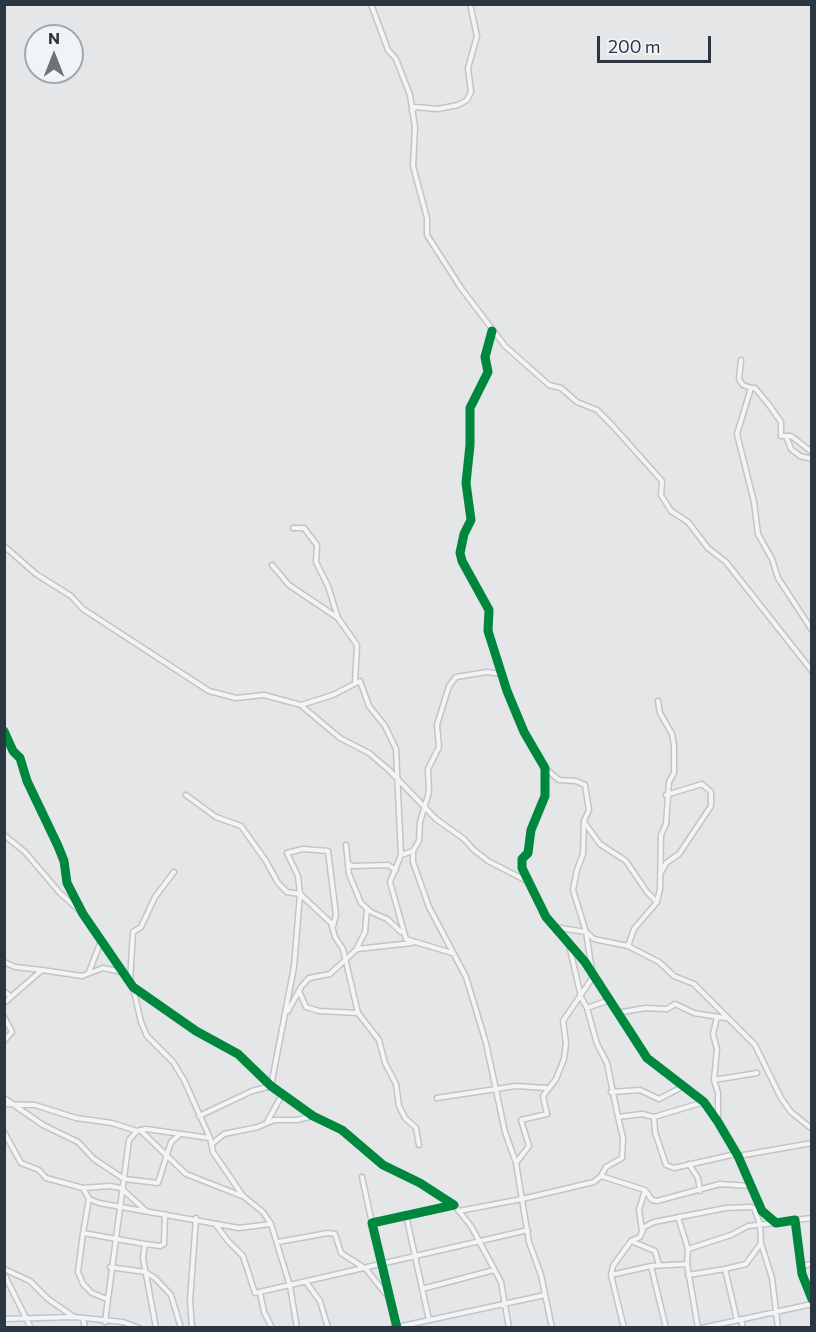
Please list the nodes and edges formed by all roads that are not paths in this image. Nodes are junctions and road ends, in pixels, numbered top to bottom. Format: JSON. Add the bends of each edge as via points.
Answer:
{"nodes":[{"id":1,"x":371,"y":4,"type":"edge"},
{"id":2,"x":470,"y":4,"type":"edge"},
{"id":3,"x":412,"y":112,"type":"junction"},
{"id":4,"x":492,"y":330,"type":"junction"},
{"id":5,"x":741,"y":360,"type":"dead end"},
{"id":6,"x":752,"y":388,"type":"junction"},
{"id":7,"x":786,"y":436,"type":"junction"},
{"id":8,"x":812,"y":452,"type":"edge"},
{"id":9,"x":812,"y":459,"type":"edge"},
{"id":10,"x":293,"y":528,"type":"dead end"},
{"id":11,"x":4,"y":546,"type":"edge"},
{"id":12,"x":272,"y":565,"type":"dead end"},
{"id":13,"x":338,"y":618,"type":"junction"},
{"id":14,"x":812,"y":630,"type":"edge"},
{"id":15,"x":812,"y":671,"type":"edge"},
{"id":16,"x":501,"y":674,"type":"junction"},
{"id":17,"x":355,"y":682,"type":"junction"},
{"id":18,"x":658,"y":701,"type":"dead end"},
{"id":19,"x":303,"y":707,"type":"dead end"},
{"id":20,"x":4,"y":731,"type":"edge"},
{"id":21,"x":545,"y":768,"type":"junction"},
{"id":22,"x":398,"y":778,"type":"junction"},
{"id":23,"x":186,"y":795,"type":"dead end"},
{"id":24,"x":666,"y":795,"type":"junction"},
{"id":25,"x":425,"y":804,"type":"junction"},
{"id":26,"x":584,"y":821,"type":"junction"},
{"id":27,"x":4,"y":835,"type":"edge"},
{"id":28,"x":346,"y":845,"type":"dead end"},
{"id":29,"x":413,"y":851,"type":"junction"},
{"id":30,"x":401,"y":855,"type":"junction"},
{"id":31,"x":408,"y":855,"type":"junction"},
{"id":32,"x":413,"y":862,"type":"junction"},
{"id":33,"x":348,"y":863,"type":"junction"},
{"id":34,"x":396,"y":870,"type":"junction"},
{"id":35,"x":174,"y":872,"type":"dead end"},
{"id":36,"x":662,"y":872,"type":"junction"},
{"id":37,"x":530,"y":882,"type":"junction"},
{"id":38,"x":300,"y":894,"type":"junction"},
{"id":39,"x":657,"y":902,"type":"junction"},
{"id":40,"x":367,"y":909,"type":"junction"},
{"id":41,"x":83,"y":914,"type":"junction"},
{"id":42,"x":332,"y":927,"type":"junction"},
{"id":43,"x":553,"y":927,"type":"junction"},
{"id":44,"x":586,"y":932,"type":"junction"},
{"id":45,"x":404,"y":934,"type":"junction"},
{"id":46,"x":100,"y":941,"type":"junction"},
{"id":47,"x":412,"y":943,"type":"junction"},
{"id":48,"x":570,"y":946,"type":"junction"},
{"id":49,"x":628,"y":946,"type":"junction"},
{"id":50,"x":357,"y":949,"type":"junction"},
{"id":51,"x":452,"y":953,"type":"junction"},
{"id":52,"x":345,"y":960,"type":"junction"},
{"id":53,"x":4,"y":962,"type":"edge"},
{"id":54,"x":42,"y":970,"type":"junction"},
{"id":55,"x":122,"y":972,"type":"junction"},
{"id":56,"x":89,"y":973,"type":"junction"},
{"id":57,"x":593,"y":977,"type":"junction"},
{"id":58,"x":131,"y":985,"type":"junction"},
{"id":59,"x":4,"y":991,"type":"edge"},
{"id":60,"x":298,"y":991,"type":"junction"},
{"id":61,"x":11,"y":997,"type":"junction"},
{"id":62,"x":581,"y":997,"type":"junction"},
{"id":63,"x":610,"y":1000,"type":"junction"},
{"id":64,"x":4,"y":1003,"type":"edge"},
{"id":65,"x":587,"y":1008,"type":"junction"},
{"id":66,"x":617,"y":1013,"type":"junction"},
{"id":67,"x":286,"y":1014,"type":"junction"},
{"id":68,"x":357,"y":1014,"type":"junction"},
{"id":69,"x":4,"y":1017,"type":"edge"},
{"id":70,"x":717,"y":1017,"type":"junction"},
{"id":71,"x":726,"y":1018,"type":"junction"},
{"id":72,"x":4,"y":1041,"type":"edge"},
{"id":73,"x":756,"y":1073,"type":"dead end"},
{"id":74,"x":714,"y":1080,"type":"junction"},
{"id":75,"x":271,"y":1086,"type":"junction"},
{"id":76,"x":682,"y":1087,"type":"junction"},
{"id":77,"x":546,"y":1088,"type":"junction"},
{"id":78,"x":497,"y":1089,"type":"junction"},
{"id":79,"x":611,"y":1092,"type":"junction"},
{"id":80,"x":283,"y":1093,"type":"junction"},
{"id":81,"x":4,"y":1098,"type":"edge"},
{"id":82,"x":436,"y":1098,"type":"dead end"},
{"id":83,"x":704,"y":1102,"type":"junction"},
{"id":84,"x":4,"y":1104,"type":"edge"},
{"id":85,"x":14,"y":1105,"type":"junction"},
{"id":86,"x":199,"y":1116,"type":"junction"},
{"id":87,"x":313,"y":1116,"type":"junction"},
{"id":88,"x":618,"y":1117,"type":"junction"},
{"id":89,"x":654,"y":1117,"type":"junction"},
{"id":90,"x":718,"y":1122,"type":"junction"},
{"id":91,"x":266,"y":1123,"type":"junction"},
{"id":92,"x":812,"y":1129,"type":"edge"},
{"id":93,"x":139,"y":1131,"type":"junction"},
{"id":94,"x":4,"y":1132,"type":"edge"},
{"id":95,"x":179,"y":1135,"type":"junction"},
{"id":96,"x":210,"y":1138,"type":"junction"},
{"id":97,"x":812,"y":1143,"type":"edge"},
{"id":98,"x":212,"y":1144,"type":"junction"},
{"id":99,"x":419,"y":1145,"type":"dead end"},
{"id":100,"x":737,"y":1155,"type":"junction"},
{"id":101,"x":167,"y":1156,"type":"junction"},
{"id":102,"x":516,"y":1163,"type":"junction"},
{"id":103,"x":689,"y":1164,"type":"junction"},
{"id":104,"x":602,"y":1176,"type":"junction"},
{"id":105,"x":362,"y":1177,"type":"dead end"},
{"id":106,"x":124,"y":1179,"type":"junction"},
{"id":107,"x":750,"y":1186,"type":"junction"},
{"id":108,"x":82,"y":1188,"type":"junction"},
{"id":109,"x":121,"y":1188,"type":"junction"},
{"id":110,"x":645,"y":1190,"type":"junction"},
{"id":111,"x":699,"y":1191,"type":"junction"},
{"id":112,"x":243,"y":1196,"type":"junction"},
{"id":113,"x":89,"y":1199,"type":"junction"},
{"id":114,"x":522,"y":1199,"type":"junction"},
{"id":115,"x":454,"y":1205,"type":"junction"},
{"id":116,"x":120,"y":1207,"type":"junction"},
{"id":117,"x":754,"y":1208,"type":"junction"},
{"id":118,"x":459,"y":1211,"type":"junction"},
{"id":119,"x":762,"y":1211,"type":"junction"},
{"id":120,"x":147,"y":1212,"type":"junction"},
{"id":121,"x":165,"y":1214,"type":"junction"},
{"id":122,"x":406,"y":1215,"type":"junction"},
{"id":123,"x":678,"y":1217,"type":"junction"},
{"id":124,"x":196,"y":1218,"type":"junction"},
{"id":125,"x":812,"y":1218,"type":"edge"},
{"id":126,"x":795,"y":1220,"type":"junction"},
{"id":127,"x":372,"y":1223,"type":"junction"},
{"id":128,"x":776,"y":1223,"type":"junction"},
{"id":129,"x":271,"y":1224,"type":"junction"},
{"id":130,"x":760,"y":1224,"type":"junction"},
{"id":131,"x":216,"y":1225,"type":"junction"},
{"id":132,"x":528,"y":1230,"type":"junction"},
{"id":133,"x":642,"y":1232,"type":"junction"},
{"id":134,"x":83,"y":1233,"type":"junction"},
{"id":135,"x":114,"y":1239,"type":"junction"},
{"id":136,"x":631,"y":1241,"type":"junction"},
{"id":137,"x":278,"y":1242,"type":"junction"},
{"id":138,"x":480,"y":1242,"type":"junction"},
{"id":139,"x":761,"y":1243,"type":"junction"},
{"id":140,"x":145,"y":1244,"type":"junction"},
{"id":141,"x":688,"y":1249,"type":"junction"},
{"id":142,"x":415,"y":1256,"type":"junction"},
{"id":143,"x":382,"y":1263,"type":"junction"},
{"id":144,"x":687,"y":1264,"type":"junction"},
{"id":145,"x":812,"y":1264,"type":"edge"},
{"id":146,"x":659,"y":1265,"type":"junction"},
{"id":147,"x":651,"y":1266,"type":"junction"},
{"id":148,"x":801,"y":1266,"type":"junction"},
{"id":149,"x":110,"y":1267,"type":"junction"},
{"id":150,"x":366,"y":1269,"type":"junction"},
{"id":151,"x":725,"y":1269,"type":"junction"},
{"id":152,"x":494,"y":1270,"type":"junction"},
{"id":153,"x":4,"y":1272,"type":"edge"},
{"id":154,"x":145,"y":1272,"type":"junction"},
{"id":155,"x":611,"y":1275,"type":"junction"},
{"id":156,"x":688,"y":1275,"type":"junction"},
{"id":157,"x":305,"y":1281,"type":"junction"},
{"id":158,"x":290,"y":1286,"type":"junction"},
{"id":159,"x":422,"y":1288,"type":"junction"},
{"id":160,"x":260,"y":1293,"type":"junction"},
{"id":161,"x":545,"y":1295,"type":"junction"},
{"id":162,"x":108,"y":1299,"type":"junction"},
{"id":163,"x":391,"y":1301,"type":"junction"},
{"id":164,"x":812,"y":1301,"type":"edge"},
{"id":165,"x":504,"y":1304,"type":"junction"},
{"id":166,"x":775,"y":1312,"type":"junction"},
{"id":167,"x":74,"y":1317,"type":"junction"},
{"id":168,"x":27,"y":1318,"type":"junction"},
{"id":169,"x":4,"y":1319,"type":"edge"},
{"id":170,"x":83,"y":1319,"type":"junction"},
{"id":171,"x":429,"y":1320,"type":"junction"},
{"id":172,"x":739,"y":1320,"type":"junction"},
{"id":173,"x":105,"y":1322,"type":"junction"},
{"id":174,"x":396,"y":1327,"type":"edge"},
{"id":175,"x":31,"y":1328,"type":"edge"},
{"id":176,"x":85,"y":1328,"type":"edge"},
{"id":177,"x":139,"y":1328,"type":"edge"},
{"id":178,"x":156,"y":1328,"type":"edge"},
{"id":179,"x":181,"y":1328,"type":"edge"},
{"id":180,"x":192,"y":1328,"type":"edge"},
{"id":181,"x":272,"y":1328,"type":"edge"},
{"id":182,"x":297,"y":1328,"type":"edge"},
{"id":183,"x":328,"y":1328,"type":"edge"},
{"id":184,"x":509,"y":1328,"type":"edge"},
{"id":185,"x":552,"y":1328,"type":"edge"},
{"id":186,"x":624,"y":1328,"type":"edge"},
{"id":187,"x":666,"y":1328,"type":"edge"},
{"id":188,"x":700,"y":1328,"type":"edge"},
{"id":189,"x":743,"y":1328,"type":"edge"},
{"id":190,"x":778,"y":1328,"type":"edge"}],
"edges":[{"from":1,"to":3,"type":"street","via":[[407,86]]},
{"from":2,"to":3,"type":"street","via":[[477,36],[468,68],[471,92],[467,100],[438,109],[415,107]]},
{"from":3,"to":4,"type":"street","via":[[413,166],[427,218],[427,235]]},
{"from":4,"to":15,"type":"street","via":[[543,380],[597,410],[612,425],[662,481],[662,495],[671,511],[688,522],[708,548],[726,562]]},
{"from":4,"to":16,"type":"street","via":[[485,357],[488,372],[470,408],[466,483],[471,520],[460,553],[489,610],[488,631]]},
{"from":5,"to":6,"type":"street","via":[[739,379]]},
{"from":6,"to":7,"type":"street","via":[[780,420],[780,435]]},
{"from":6,"to":14,"type":"street","via":[[737,434],[758,534],[778,578]]},
{"from":7,"to":8,"type":"street"},
{"from":7,"to":9,"type":"street","via":[[791,449]]},
{"from":10,"to":13,"type":"street","via":[[304,528],[317,545],[316,562]]},
{"from":11,"to":17,"type":"street","via":[[36,574],[71,596],[82,609],[209,691],[236,698],[264,695],[301,705],[333,695]]},
{"from":12,"to":13,"type":"street","via":[[281,578]]},
{"from":13,"to":17,"type":"street","via":[[357,645]]},
{"from":16,"to":21,"type":"street"},
{"from":16,"to":25,"type":"street","via":[[456,677],[449,686],[437,725],[439,747],[428,769]]},
{"from":17,"to":22,"type":"street","via":[[360,681],[369,706],[394,742]]},
{"from":18,"to":24,"type":"street","via":[[674,745],[674,773]]},
{"from":19,"to":22,"type":"street"},
{"from":20,"to":41,"type":"street","via":[[20,758],[58,846],[67,882]]},
{"from":21,"to":26,"type":"street","via":[[559,780],[585,785],[589,810]]},
{"from":21,"to":37,"type":"street","via":[[545,796],[531,830],[528,853],[522,859]]},
{"from":22,"to":25,"type":"street"},
{"from":22,"to":30,"type":"street"},
{"from":23,"to":38,"type":"street","via":[[216,817],[241,826],[278,883],[287,892]]},
{"from":24,"to":36,"type":"street"},
{"from":24,"to":36,"type":"street","via":[[702,784],[711,792],[711,806]]},
{"from":25,"to":29,"type":"street","via":[[419,842]]},
{"from":25,"to":37,"type":"street","via":[[436,819],[488,861]]},
{"from":26,"to":39,"type":"street","via":[[600,844],[626,861]]},
{"from":26,"to":44,"type":"street","via":[[584,854],[573,890]]},
{"from":27,"to":41,"type":"street"},
{"from":28,"to":33,"type":"street"},
{"from":29,"to":31,"type":"street"},
{"from":29,"to":32,"type":"street"},
{"from":30,"to":31,"type":"street"},
{"from":30,"to":34,"type":"street"},
{"from":31,"to":32,"type":"street"},
{"from":32,"to":51,"type":"street","via":[[429,907]]},
{"from":33,"to":34,"type":"street","via":[[388,865]]},
{"from":33,"to":40,"type":"street","via":[[353,888]]},
{"from":34,"to":45,"type":"street","via":[[390,882]]},
{"from":35,"to":58,"type":"street","via":[[155,897],[141,927],[133,932]]},
{"from":36,"to":39,"type":"street"},
{"from":37,"to":43,"type":"street"},
{"from":38,"to":42,"type":"street"},
{"from":38,"to":42,"type":"street","via":[[298,876],[286,853],[303,849],[328,851],[336,915]]},
{"from":38,"to":67,"type":"street"},
{"from":39,"to":49,"type":"street","via":[[634,929]]},
{"from":40,"to":45,"type":"street"},
{"from":40,"to":50,"type":"street","via":[[365,932]]},
{"from":41,"to":46,"type":"street"},
{"from":42,"to":52,"type":"street"},
{"from":43,"to":44,"type":"street"},
{"from":43,"to":48,"type":"street"},
{"from":44,"to":49,"type":"street","via":[[594,939]]},
{"from":44,"to":57,"type":"street"},
{"from":45,"to":47,"type":"street"},
{"from":46,"to":55,"type":"street"},
{"from":46,"to":56,"type":"street"},
{"from":47,"to":50,"type":"street"},
{"from":47,"to":51,"type":"street"},
{"from":48,"to":57,"type":"street"},
{"from":48,"to":62,"type":"street"},
{"from":49,"to":71,"type":"street","via":[[659,962],[674,976],[694,984]]},
{"from":50,"to":52,"type":"street"},
{"from":51,"to":78,"type":"street","via":[[466,977]]},
{"from":52,"to":60,"type":"street","via":[[330,974],[309,978]]},
{"from":52,"to":68,"type":"street"},
{"from":53,"to":54,"type":"street"},
{"from":54,"to":56,"type":"street","via":[[72,976]]},
{"from":54,"to":61,"type":"street"},
{"from":55,"to":56,"type":"street","via":[[103,968]]},
{"from":55,"to":58,"type":"street"},
{"from":57,"to":62,"type":"street"},
{"from":57,"to":63,"type":"street"},
{"from":58,"to":75,"type":"street","via":[[238,1054]]},
{"from":58,"to":86,"type":"street","via":[[147,1036],[173,1062]]},
{"from":59,"to":61,"type":"street"},
{"from":60,"to":67,"type":"street"},
{"from":60,"to":68,"type":"street","via":[[306,1007]]},
{"from":61,"to":64,"type":"street"},
{"from":62,"to":65,"type":"street"},
{"from":62,"to":77,"type":"street","via":[[563,1021],[564,1059],[556,1079]]},
{"from":63,"to":65,"type":"street"},
{"from":63,"to":66,"type":"street"},
{"from":65,"to":79,"type":"street","via":[[597,1044],[607,1062]]},
{"from":66,"to":70,"type":"street","via":[[645,1008],[667,1010],[675,1004]]},
{"from":66,"to":76,"type":"street","via":[[647,1058]]},
{"from":67,"to":75,"type":"street"},
{"from":68,"to":99,"type":"street","via":[[379,1040],[396,1084],[399,1106],[416,1128]]},
{"from":69,"to":72,"type":"street","via":[[12,1032]]},
{"from":70,"to":71,"type":"street"},
{"from":70,"to":74,"type":"street","via":[[712,1034],[717,1049]]},
{"from":71,"to":92,"type":"street","via":[[754,1045],[791,1112]]},
{"from":73,"to":74,"type":"street"},
{"from":74,"to":90,"type":"street"},
{"from":75,"to":80,"type":"street"},
{"from":75,"to":86,"type":"street"},
{"from":76,"to":79,"type":"street","via":[[659,1099],[640,1090]]},
{"from":76,"to":83,"type":"street"},
{"from":77,"to":78,"type":"street"},
{"from":77,"to":102,"type":"street","via":[[543,1096],[547,1114],[521,1120],[529,1146]]},
{"from":78,"to":82,"type":"street"},
{"from":78,"to":102,"type":"street"},
{"from":79,"to":88,"type":"street"},
{"from":80,"to":87,"type":"street"},
{"from":80,"to":91,"type":"street"},
{"from":81,"to":85,"type":"street"},
{"from":83,"to":89,"type":"street"},
{"from":83,"to":90,"type":"street"},
{"from":84,"to":85,"type":"street"},
{"from":85,"to":93,"type":"street","via":[[35,1105]]},
{"from":85,"to":106,"type":"street","via":[[78,1142],[94,1159]]},
{"from":86,"to":96,"type":"street"},
{"from":87,"to":91,"type":"street"},
{"from":87,"to":115,"type":"street","via":[[342,1130],[383,1165]]},
{"from":88,"to":89,"type":"street","via":[[642,1113]]},
{"from":88,"to":104,"type":"street","via":[[622,1158],[606,1167]]},
{"from":89,"to":103,"type":"street","via":[[666,1165],[674,1168]]},
{"from":90,"to":100,"type":"street"},
{"from":91,"to":98,"type":"street","via":[[224,1134]]},
{"from":93,"to":95,"type":"street"},
{"from":93,"to":101,"type":"street"},
{"from":93,"to":106,"type":"street","via":[[129,1140]]},
{"from":94,"to":108,"type":"street","via":[[21,1163],[39,1170],[46,1178]]},
{"from":95,"to":96,"type":"street"},
{"from":95,"to":101,"type":"street","via":[[171,1142]]},
{"from":96,"to":98,"type":"street"},
{"from":97,"to":100,"type":"street"},
{"from":98,"to":112,"type":"street","via":[[213,1152]]},
{"from":100,"to":103,"type":"street"},
{"from":100,"to":107,"type":"street"},
{"from":101,"to":106,"type":"street","via":[[158,1182]]},
{"from":101,"to":112,"type":"street","via":[[186,1174]]},
{"from":102,"to":114,"type":"street"},
{"from":103,"to":111,"type":"street","via":[[698,1178]]},
{"from":104,"to":110,"type":"street"},
{"from":104,"to":114,"type":"street","via":[[594,1182]]},
{"from":105,"to":127,"type":"street"},
{"from":106,"to":109,"type":"street"},
{"from":107,"to":111,"type":"street","via":[[720,1184]]},
{"from":107,"to":119,"type":"street"},
{"from":108,"to":109,"type":"street"},
{"from":108,"to":113,"type":"street"},
{"from":109,"to":116,"type":"street"},
{"from":109,"to":120,"type":"street"},
{"from":110,"to":111,"type":"street","via":[[657,1201]]},
{"from":110,"to":133,"type":"street","via":[[639,1210]]},
{"from":112,"to":129,"type":"street"},
{"from":113,"to":116,"type":"street"},
{"from":113,"to":134,"type":"street"},
{"from":114,"to":118,"type":"street"},
{"from":114,"to":132,"type":"street"},
{"from":115,"to":118,"type":"street"},
{"from":115,"to":122,"type":"street"},
{"from":116,"to":120,"type":"street"},
{"from":116,"to":135,"type":"street"},
{"from":117,"to":119,"type":"street"},
{"from":117,"to":123,"type":"street","via":[[726,1208]]},
{"from":117,"to":130,"type":"street"},
{"from":118,"to":138,"type":"street"},
{"from":119,"to":128,"type":"street"},
{"from":120,"to":121,"type":"street"},
{"from":121,"to":124,"type":"street"},
{"from":121,"to":140,"type":"street","via":[[167,1240],[164,1244]]},
{"from":122,"to":127,"type":"street"},
{"from":122,"to":142,"type":"street"},
{"from":123,"to":133,"type":"street","via":[[654,1222]]},
{"from":123,"to":141,"type":"street"},
{"from":124,"to":131,"type":"street"},
{"from":124,"to":180,"type":"street"},
{"from":125,"to":126,"type":"street"},
{"from":126,"to":128,"type":"street"},
{"from":126,"to":148,"type":"street"},
{"from":127,"to":143,"type":"street"},
{"from":128,"to":130,"type":"street"},
{"from":129,"to":131,"type":"street","via":[[240,1228]]},
{"from":129,"to":137,"type":"street"},
{"from":130,"to":139,"type":"street"},
{"from":130,"to":141,"type":"street"},
{"from":131,"to":160,"type":"street","via":[[243,1256],[255,1293]]},
{"from":132,"to":138,"type":"street"},
{"from":132,"to":161,"type":"street"},
{"from":133,"to":136,"type":"street"},
{"from":134,"to":135,"type":"street"},
{"from":134,"to":162,"type":"street","via":[[78,1272],[92,1293]]},
{"from":135,"to":140,"type":"street"},
{"from":135,"to":149,"type":"street"},
{"from":136,"to":146,"type":"street","via":[[656,1251]]},
{"from":136,"to":155,"type":"street"},
{"from":137,"to":150,"type":"street","via":[[334,1234],[341,1253]]},
{"from":137,"to":158,"type":"street"},
{"from":138,"to":142,"type":"street"},
{"from":138,"to":152,"type":"street"},
{"from":139,"to":151,"type":"street","via":[[746,1264]]},
{"from":139,"to":166,"type":"street","via":[[772,1278]]},
{"from":140,"to":154,"type":"street"},
{"from":141,"to":144,"type":"street"},
{"from":142,"to":143,"type":"street"},
{"from":142,"to":159,"type":"street"},
{"from":143,"to":150,"type":"street"},
{"from":143,"to":163,"type":"street"},
{"from":144,"to":146,"type":"street"},
{"from":144,"to":156,"type":"street"},
{"from":145,"to":148,"type":"street"},
{"from":146,"to":147,"type":"street"},
{"from":147,"to":155,"type":"street"},
{"from":147,"to":187,"type":"street"},
{"from":148,"to":164,"type":"street"},
{"from":149,"to":154,"type":"street"},
{"from":149,"to":162,"type":"street"},
{"from":150,"to":157,"type":"street"},
{"from":150,"to":163,"type":"street"},
{"from":151,"to":156,"type":"street"},
{"from":151,"to":172,"type":"street"},
{"from":152,"to":159,"type":"street"},
{"from":152,"to":165,"type":"street","via":[[501,1282]]},
{"from":153,"to":167,"type":"street","via":[[30,1281]]},
{"from":153,"to":168,"type":"street"},
{"from":154,"to":178,"type":"street"},
{"from":154,"to":179,"type":"street","via":[[171,1295]]},
{"from":155,"to":186,"type":"street"},
{"from":156,"to":188,"type":"street"},
{"from":157,"to":158,"type":"street"},
{"from":157,"to":183,"type":"street","via":[[320,1301]]},
{"from":158,"to":160,"type":"street"},
{"from":158,"to":182,"type":"street"},
{"from":159,"to":171,"type":"street"},
{"from":160,"to":181,"type":"street"},
{"from":161,"to":165,"type":"street"},
{"from":161,"to":185,"type":"street"},
{"from":162,"to":173,"type":"street"},
{"from":163,"to":174,"type":"street"},
{"from":164,"to":166,"type":"street"},
{"from":165,"to":171,"type":"street"},
{"from":165,"to":184,"type":"street"},
{"from":166,"to":172,"type":"street"},
{"from":166,"to":190,"type":"street"},
{"from":167,"to":168,"type":"street"},
{"from":167,"to":170,"type":"street"},
{"from":168,"to":169,"type":"street"},
{"from":168,"to":175,"type":"street"},
{"from":170,"to":173,"type":"street"},
{"from":170,"to":176,"type":"street"},
{"from":171,"to":174,"type":"street"},
{"from":172,"to":188,"type":"street"},
{"from":172,"to":189,"type":"street"},
{"from":173,"to":177,"type":"street","via":[[123,1322]]}]}
